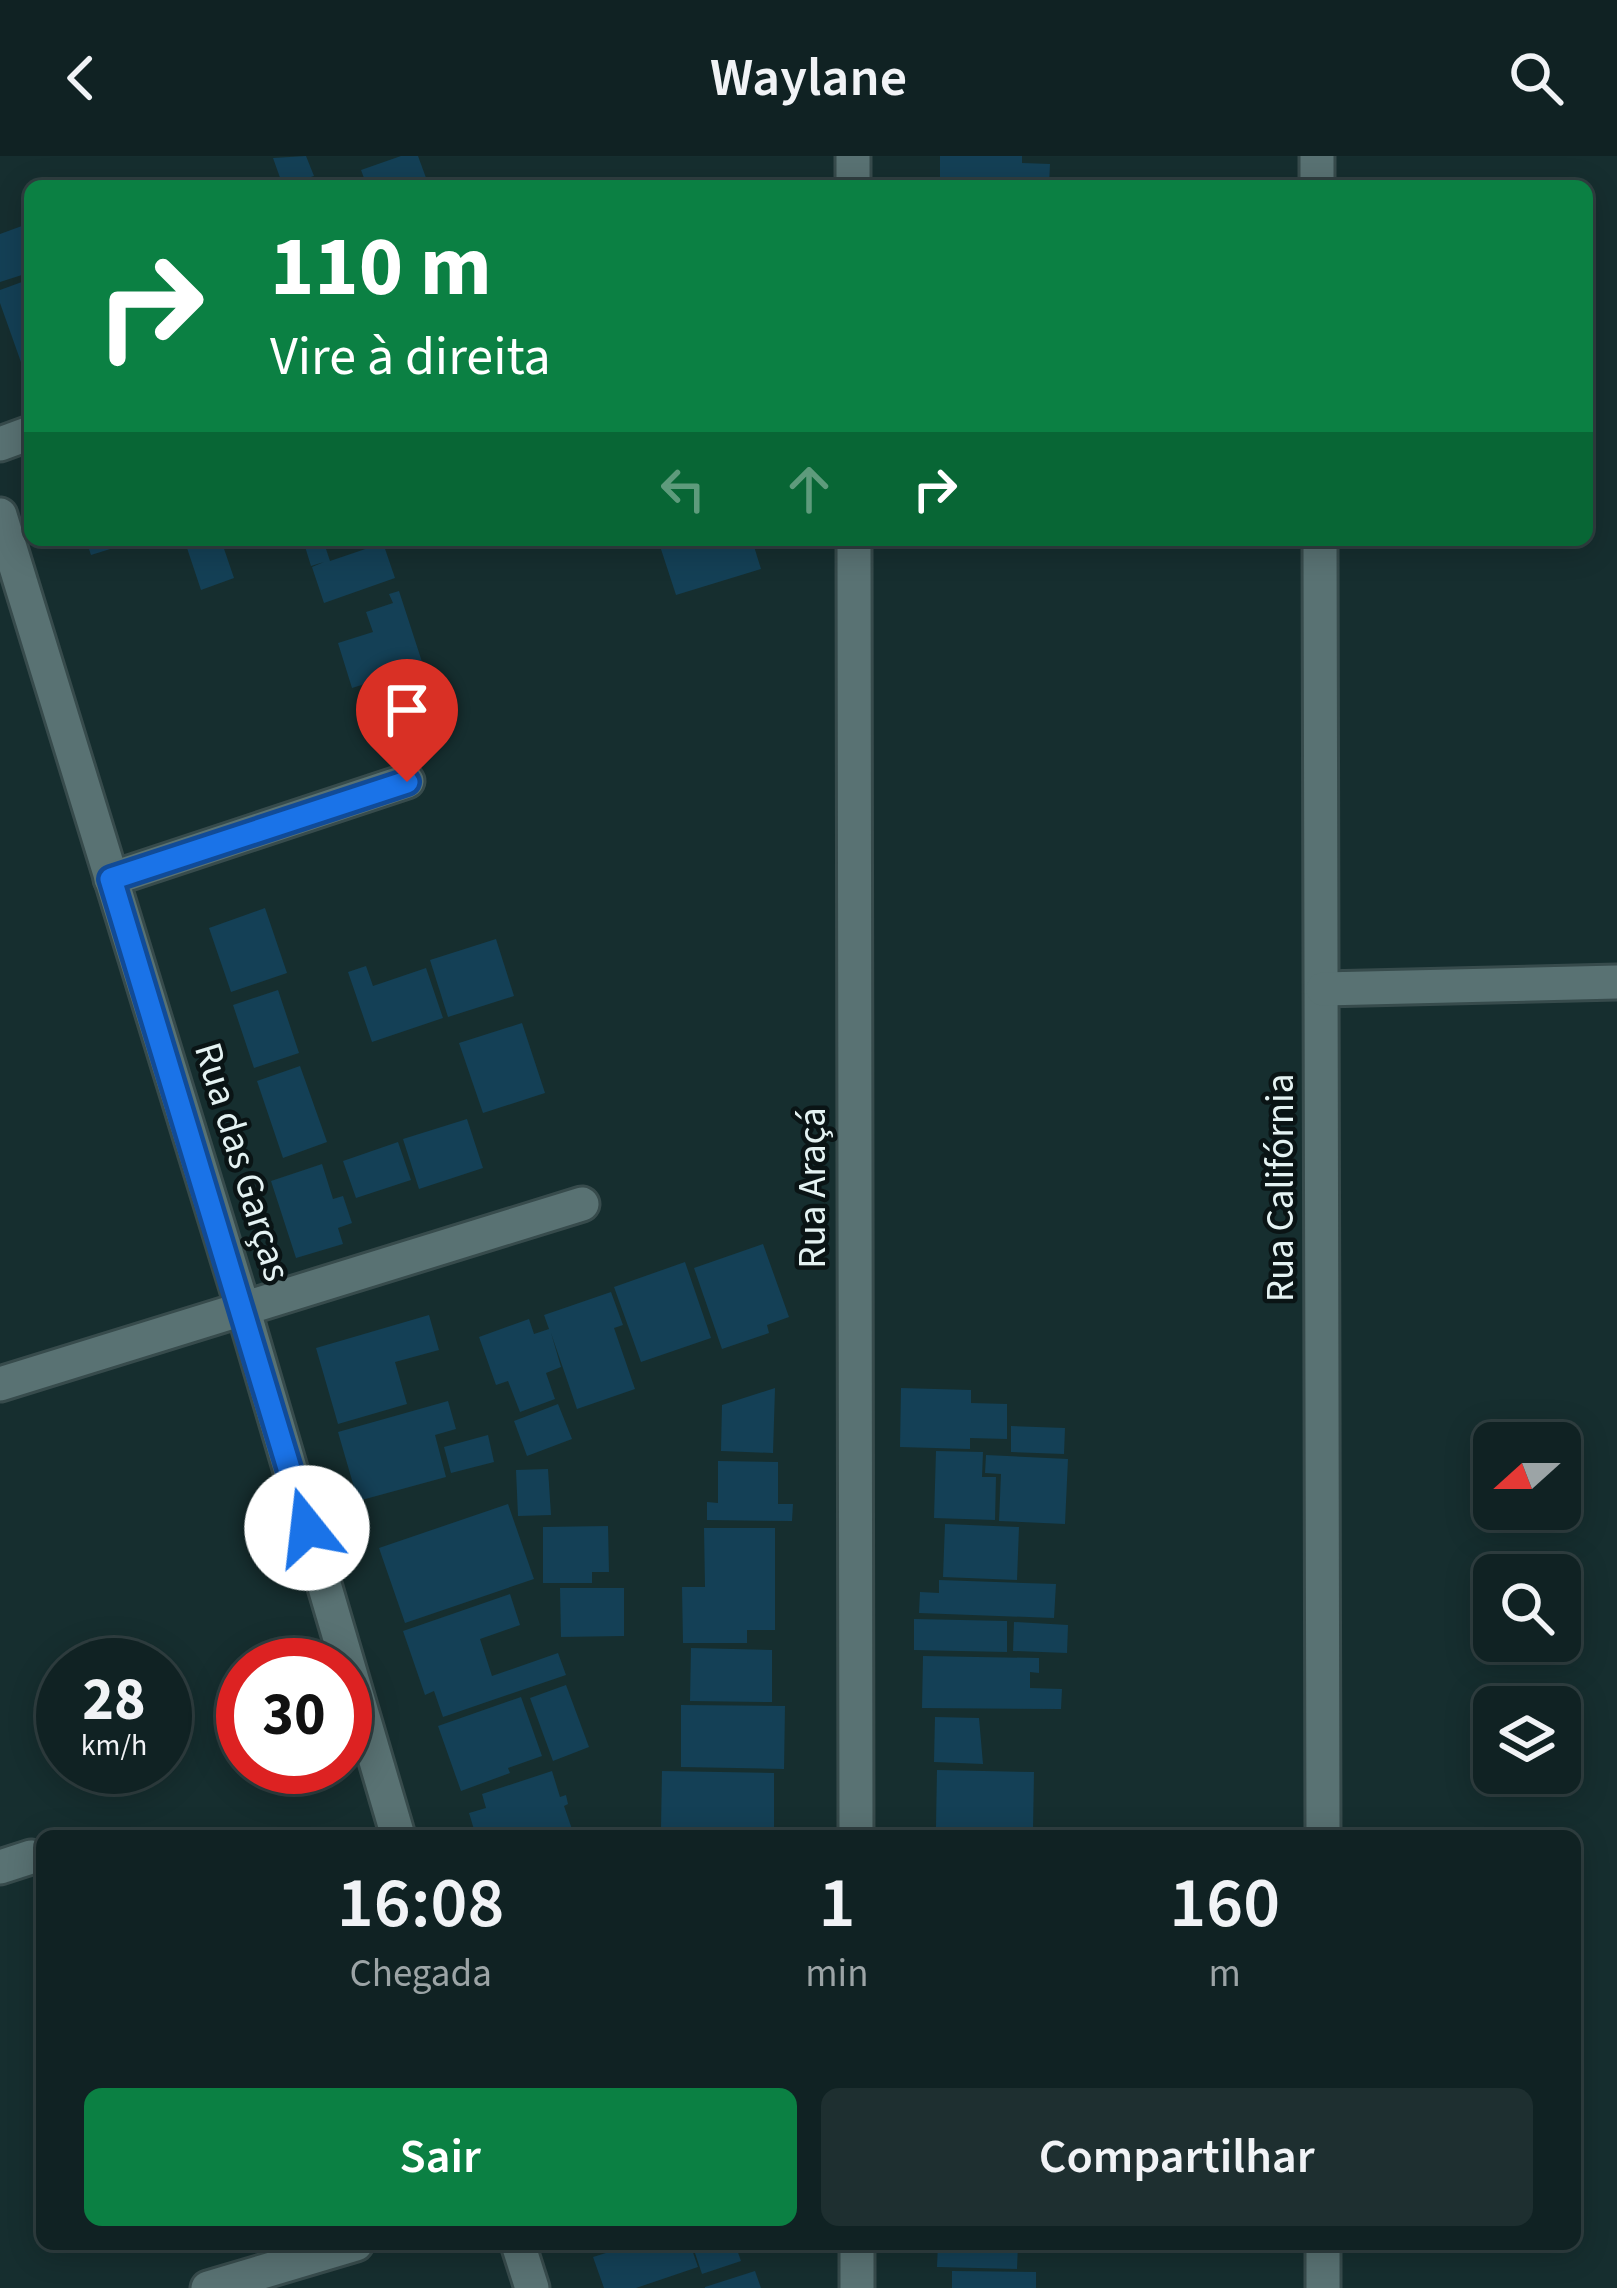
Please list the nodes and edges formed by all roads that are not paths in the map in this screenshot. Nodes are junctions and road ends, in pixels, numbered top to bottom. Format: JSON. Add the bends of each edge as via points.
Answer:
{"nodes":[{"id":1,"x":0,"y":515,"type":"edge"},
{"id":2,"x":854,"y":546,"type":"edge"},
{"id":3,"x":1319,"y":546,"type":"edge"},
{"id":4,"x":407,"y":782,"type":"dead end"},
{"id":5,"x":111,"y":879,"type":"junction"},
{"id":6,"x":1617,"y":982,"type":"edge"},
{"id":7,"x":1323,"y":989,"type":"junction"},
{"id":8,"x":582,"y":1204,"type":"dead end"},
{"id":9,"x":243,"y":1308,"type":"junction"},
{"id":10,"x":0,"y":1384,"type":"edge"},
{"id":11,"x":396,"y":1830,"type":"edge"},
{"id":12,"x":856,"y":1830,"type":"edge"},
{"id":13,"x":1323,"y":1830,"type":"edge"},
{"id":14,"x":336,"y":2250,"type":"edge"},
{"id":15,"x":520,"y":2250,"type":"edge"},
{"id":16,"x":857,"y":2250,"type":"edge"},
{"id":17,"x":1323,"y":2250,"type":"edge"},
{"id":18,"x":208,"y":2288,"type":"edge"},
{"id":19,"x":532,"y":2288,"type":"edge"},
{"id":20,"x":857,"y":2288,"type":"edge"},
{"id":21,"x":1323,"y":2288,"type":"edge"}],
"edges":[{"from":1,"to":5,"type":"street","name":"Rua das Garças"},
{"from":2,"to":12,"type":"street","name":"Rua Araçá"},
{"from":3,"to":7,"type":"street","name":"Rua Califórnia"},
{"from":4,"to":5,"type":"street"},
{"from":5,"to":9,"type":"street","name":"Rua das Garças"},
{"from":6,"to":7,"type":"street"},
{"from":7,"to":13,"type":"street","name":"Rua Califórnia"},
{"from":8,"to":9,"type":"street"},
{"from":9,"to":10,"type":"street"},
{"from":9,"to":11,"type":"street","name":"Rua das Garças"},
{"from":14,"to":18,"type":"street"},
{"from":15,"to":19,"type":"street"},
{"from":16,"to":20,"type":"street"},
{"from":17,"to":21,"type":"street"}]}
